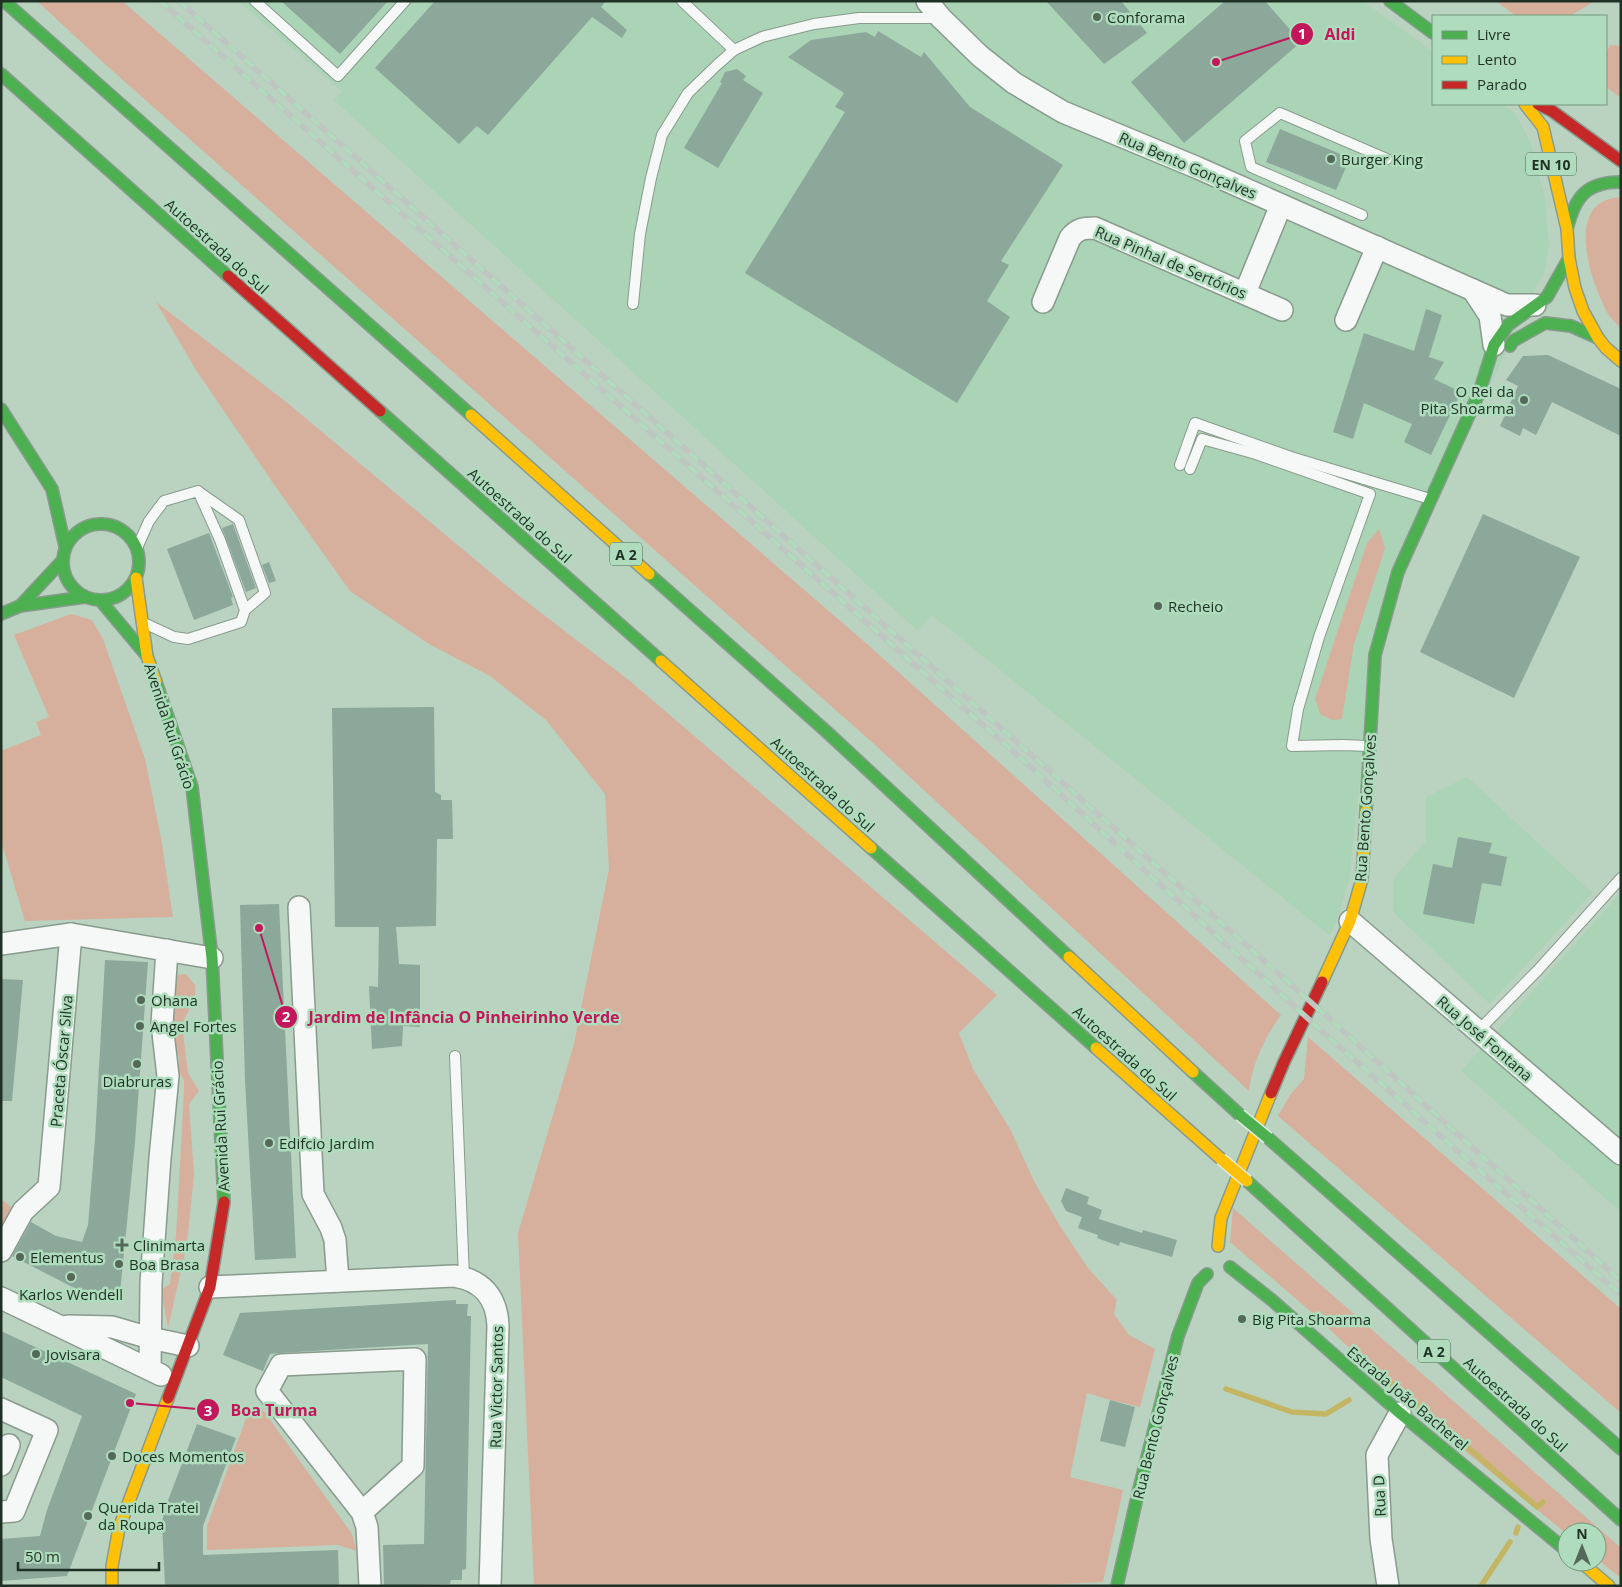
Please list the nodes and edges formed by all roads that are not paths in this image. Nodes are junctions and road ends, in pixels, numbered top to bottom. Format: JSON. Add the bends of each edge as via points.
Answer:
{"nodes":[{"id":1,"x":4,"y":1,"type":"edge"},
{"id":2,"x":255,"y":1,"type":"edge"},
{"id":3,"x":404,"y":1,"type":"edge"},
{"id":4,"x":682,"y":1,"type":"edge"},
{"id":5,"x":927,"y":1,"type":"edge"},
{"id":6,"x":1390,"y":1,"type":"edge"},
{"id":7,"x":941,"y":18,"type":"junction"},
{"id":8,"x":1432,"y":31,"type":"edge"},
{"id":9,"x":734,"y":50,"type":"junction"},
{"id":10,"x":1,"y":74,"type":"edge"},
{"id":11,"x":1526,"y":105,"type":"edge"},
{"id":12,"x":1540,"y":105,"type":"edge"},
{"id":13,"x":1387,"y":159,"type":"dead end"},
{"id":14,"x":1621,"y":161,"type":"edge"},
{"id":15,"x":1621,"y":182,"type":"edge"},
{"id":16,"x":1282,"y":205,"type":"junction"},
{"id":17,"x":1362,"y":215,"type":"dead end"},
{"id":18,"x":1567,"y":229,"type":"junction"},
{"id":19,"x":1377,"y":247,"type":"junction"},
{"id":20,"x":1569,"y":258,"type":"junction"},
{"id":21,"x":1473,"y":290,"type":"junction"},
{"id":22,"x":1245,"y":294,"type":"junction"},
{"id":23,"x":1043,"y":302,"type":"dead end"},
{"id":24,"x":633,"y":304,"type":"dead end"},
{"id":25,"x":1535,"y":305,"type":"junction"},
{"id":26,"x":1282,"y":310,"type":"dead end"},
{"id":27,"x":1346,"y":320,"type":"dead end"},
{"id":28,"x":1598,"y":338,"type":"junction"},
{"id":29,"x":1500,"y":354,"type":"junction"},
{"id":30,"x":1621,"y":361,"type":"edge"},
{"id":31,"x":1478,"y":393,"type":"junction"},
{"id":32,"x":1,"y":409,"type":"edge"},
{"id":33,"x":52,"y":489,"type":"junction"},
{"id":34,"x":198,"y":491,"type":"junction"},
{"id":35,"x":66,"y":499,"type":"dead end"},
{"id":36,"x":1431,"y":500,"type":"junction"},
{"id":37,"x":88,"y":514,"type":"dead end"},
{"id":38,"x":102,"y":523,"type":"junction"},
{"id":39,"x":65,"y":546,"type":"junction"},
{"id":40,"x":137,"y":548,"type":"junction"},
{"id":41,"x":62,"y":561,"type":"junction"},
{"id":42,"x":136,"y":578,"type":"junction"},
{"id":43,"x":85,"y":597,"type":"junction"},
{"id":44,"x":100,"y":600,"type":"junction"},
{"id":45,"x":20,"y":606,"type":"junction"},
{"id":46,"x":245,"y":610,"type":"junction"},
{"id":47,"x":1,"y":614,"type":"edge"},
{"id":48,"x":143,"y":622,"type":"junction"},
{"id":49,"x":147,"y":656,"type":"junction"},
{"id":50,"x":1370,"y":746,"type":"junction"},
{"id":51,"x":1621,"y":878,"type":"edge"},
{"id":52,"x":299,"y":907,"type":"dead end"},
{"id":53,"x":1350,"y":921,"type":"junction"},
{"id":54,"x":71,"y":934,"type":"junction"},
{"id":55,"x":1,"y":944,"type":"edge"},
{"id":56,"x":167,"y":950,"type":"junction"},
{"id":57,"x":212,"y":958,"type":"junction"},
{"id":58,"x":1478,"y":1031,"type":"junction"},
{"id":59,"x":455,"y":1056,"type":"dead end"},
{"id":60,"x":1621,"y":1154,"type":"edge"},
{"id":61,"x":1,"y":1251,"type":"edge"},
{"id":62,"x":1230,"y":1267,"type":"junction"},
{"id":63,"x":464,"y":1277,"type":"junction"},
{"id":64,"x":338,"y":1280,"type":"junction"},
{"id":65,"x":210,"y":1287,"type":"junction"},
{"id":66,"x":1,"y":1298,"type":"edge"},
{"id":67,"x":60,"y":1326,"type":"junction"},
{"id":68,"x":150,"y":1329,"type":"junction"},
{"id":69,"x":188,"y":1346,"type":"junction"},
{"id":70,"x":150,"y":1369,"type":"junction"},
{"id":71,"x":174,"y":1383,"type":"junction"},
{"id":72,"x":1,"y":1408,"type":"edge"},
{"id":73,"x":1400,"y":1413,"type":"junction"},
{"id":74,"x":9,"y":1445,"type":"dead end"},
{"id":75,"x":1621,"y":1449,"type":"edge"},
{"id":76,"x":1,"y":1465,"type":"edge"},
{"id":77,"x":1,"y":1512,"type":"edge"},
{"id":78,"x":362,"y":1512,"type":"junction"},
{"id":79,"x":1621,"y":1520,"type":"edge"},
{"id":80,"x":1557,"y":1543,"type":"edge"},
{"id":81,"x":1593,"y":1572,"type":"edge"},
{"id":82,"x":112,"y":1586,"type":"edge"},
{"id":83,"x":370,"y":1586,"type":"edge"},
{"id":84,"x":490,"y":1586,"type":"edge"},
{"id":85,"x":1117,"y":1586,"type":"edge"},
{"id":86,"x":1388,"y":1586,"type":"edge"},
{"id":87,"x":1609,"y":1586,"type":"edge"}],
"edges":[{"from":1,"to":75,"type":"main road","number":"A 2","bridge":true,"via":[[828,733],[1240,1115]]},
{"from":2,"to":3,"type":"lane","via":[[338,76]]},
{"from":4,"to":9,"type":"lane"},
{"from":5,"to":7,"type":"street","name":"Rua Bento Gonçalves"},
{"from":6,"to":8,"type":"main road"},
{"from":7,"to":9,"type":"lane","via":[[859,18],[814,24],[762,37]]},
{"from":7,"to":16,"type":"street","name":"Rua Bento Gonçalves","via":[[1014,83],[1063,112]]},
{"from":9,"to":24,"type":"lane","via":[[688,93],[662,135],[640,234]]},
{"from":10,"to":79,"type":"main road","name":"Autoestrada do Sul","number":"A 2","bridge":true,"via":[[1247,1181]]},
{"from":11,"to":18,"type":"main road","number":"EN 10","via":[[1542,127]]},
{"from":12,"to":14,"type":"main road","number":"EN 10"},
{"from":13,"to":17,"type":"lane","via":[[1280,113],[1245,141],[1251,167]]},
{"from":15,"to":18,"type":"main road","number":"EN 10","via":[[1600,184],[1585,191],[1574,204]]},
{"from":16,"to":19,"type":"street","name":"Rua Bento Gonçalves"},
{"from":16,"to":22,"type":"street"},
{"from":18,"to":20,"type":"main road","number":"EN 10"},
{"from":19,"to":21,"type":"street","name":"Rua Bento Gonçalves"},
{"from":19,"to":27,"type":"street"},
{"from":20,"to":25,"type":"main road","via":[[1547,297]]},
{"from":20,"to":28,"type":"main road","number":"EN 10","via":[[1582,311]]},
{"from":21,"to":25,"type":"street","name":"Rua Bento Gonçalves","via":[[1507,305]]},
{"from":21,"to":29,"type":"street","via":[[1490,316]]},
{"from":22,"to":23,"type":"street","name":"Rua Pinhal de Sertórios","via":[[1104,231],[1083,228],[1070,238]]},
{"from":22,"to":26,"type":"street","name":"Rua Pinhal de Sertórios"},
{"from":25,"to":29,"type":"main road","via":[[1508,325]]},
{"from":28,"to":29,"type":"main road","via":[[1572,326],[1546,322],[1513,341]]},
{"from":28,"to":30,"type":"main road","number":"EN 10"},
{"from":29,"to":31,"type":"main road"},
{"from":29,"to":31,"type":"main road"},
{"from":31,"to":36,"type":"main road","name":"Rua Bento Gonçalves"},
{"from":32,"to":33,"type":"main road"},
{"from":33,"to":35,"type":"main road"},
{"from":33,"to":39,"type":"main road"},
{"from":34,"to":40,"type":"lane","via":[[164,501],[149,521]]},
{"from":34,"to":46,"type":"lane"},
{"from":34,"to":46,"type":"lane","via":[[239,520],[266,593]]},
{"from":36,"to":50,"type":"main road","name":"Rua Bento Gonçalves","via":[[1398,572],[1375,655]]},
{"from":36,"to":50,"type":"lane","via":[[1291,457],[1195,423],[1185,467],[1202,439],[1256,454],[1370,494],[1320,637],[1298,709],[1292,746]]},
{"from":37,"to":38,"type":"main road"},
{"from":38,"to":39,"type":"main road","via":[[87,526],[74,534]]},
{"from":38,"to":40,"type":"main road","via":[[129,535]]},
{"from":39,"to":41,"type":"main road"},
{"from":40,"to":42,"type":"main road","via":[[140,563]]},
{"from":41,"to":43,"type":"main road","via":[[65,576]]},
{"from":41,"to":45,"type":"main road"},
{"from":42,"to":44,"type":"main road","via":[[128,590],[115,598]]},
{"from":42,"to":48,"type":"main road","name":"Avenida Rui Grácio"},
{"from":43,"to":44,"type":"main road"},
{"from":43,"to":45,"type":"main road"},
{"from":44,"to":49,"type":"main road","name":"Avenida Rui Grácio"},
{"from":45,"to":47,"type":"main road"},
{"from":46,"to":48,"type":"lane","via":[[241,622],[188,639],[174,637]]},
{"from":48,"to":49,"type":"main road","name":"Avenida Rui Grácio"},
{"from":49,"to":57,"type":"main road","name":"Avenida Rui Grácio","via":[[192,787]]},
{"from":50,"to":53,"type":"main road","name":"Rua Bento Gonçalves","via":[[1362,879]]},
{"from":51,"to":58,"type":"lane"},
{"from":52,"to":64,"type":"street","via":[[313,1194],[335,1240]]},
{"from":53,"to":58,"type":"street","name":"Rua José Fontana"},
{"from":53,"to":62,"type":"main road","name":"Rua Bento Gonçalves","via":[[1280,1071],[1221,1218],[1213,1247],[1222,1247],[1230,1253]]},
{"from":54,"to":55,"type":"street"},
{"from":54,"to":56,"type":"street"},
{"from":54,"to":61,"type":"street","name":"Praceta Óscar Silva","via":[[50,1187],[24,1211]]},
{"from":56,"to":57,"type":"street"},
{"from":56,"to":68,"type":"street","via":[[162,1024],[168,1076],[156,1207]]},
{"from":57,"to":65,"type":"main road","name":"Avenida Rui Grácio","via":[[224,1197]]},
{"from":58,"to":60,"type":"street","name":"Rua José Fontana"},
{"from":59,"to":63,"type":"lane"},
{"from":62,"to":73,"type":"main road","name":"Estrada João Bacherel"},
{"from":62,"to":85,"type":"main road","name":"Rua Bento Gonçalves","via":[[1220,1276],[1204,1270],[1178,1336]]},
{"from":63,"to":64,"type":"street"},
{"from":63,"to":84,"type":"street","name":"Rua Victor Santos","via":[[489,1295],[498,1313]]},
{"from":64,"to":65,"type":"street"},
{"from":65,"to":69,"type":"main road","name":"Avenida Rui Grácio"},
{"from":66,"to":67,"type":"street"},
{"from":67,"to":68,"type":"street"},
{"from":67,"to":70,"type":"street"},
{"from":68,"to":69,"type":"street"},
{"from":68,"to":70,"type":"street"},
{"from":69,"to":71,"type":"main road","name":"Avenida Rui Grácio"},
{"from":70,"to":71,"type":"street"},
{"from":71,"to":82,"type":"main road","name":"Avenida Rui Grácio","via":[[119,1528]]},
{"from":72,"to":77,"type":"street","via":[[48,1430],[14,1511]]},
{"from":73,"to":80,"type":"main road","name":"Estrada João Bacherel"},
{"from":73,"to":86,"type":"street","name":"Rua D","via":[[1377,1455],[1381,1539]]},
{"from":74,"to":76,"type":"street"},
{"from":78,"to":78,"type":"street","via":[[413,1466],[415,1359],[281,1365],[267,1391]]},
{"from":78,"to":83,"type":"street","via":[[367,1526]]},
{"from":81,"to":87,"type":"main road"}]}
